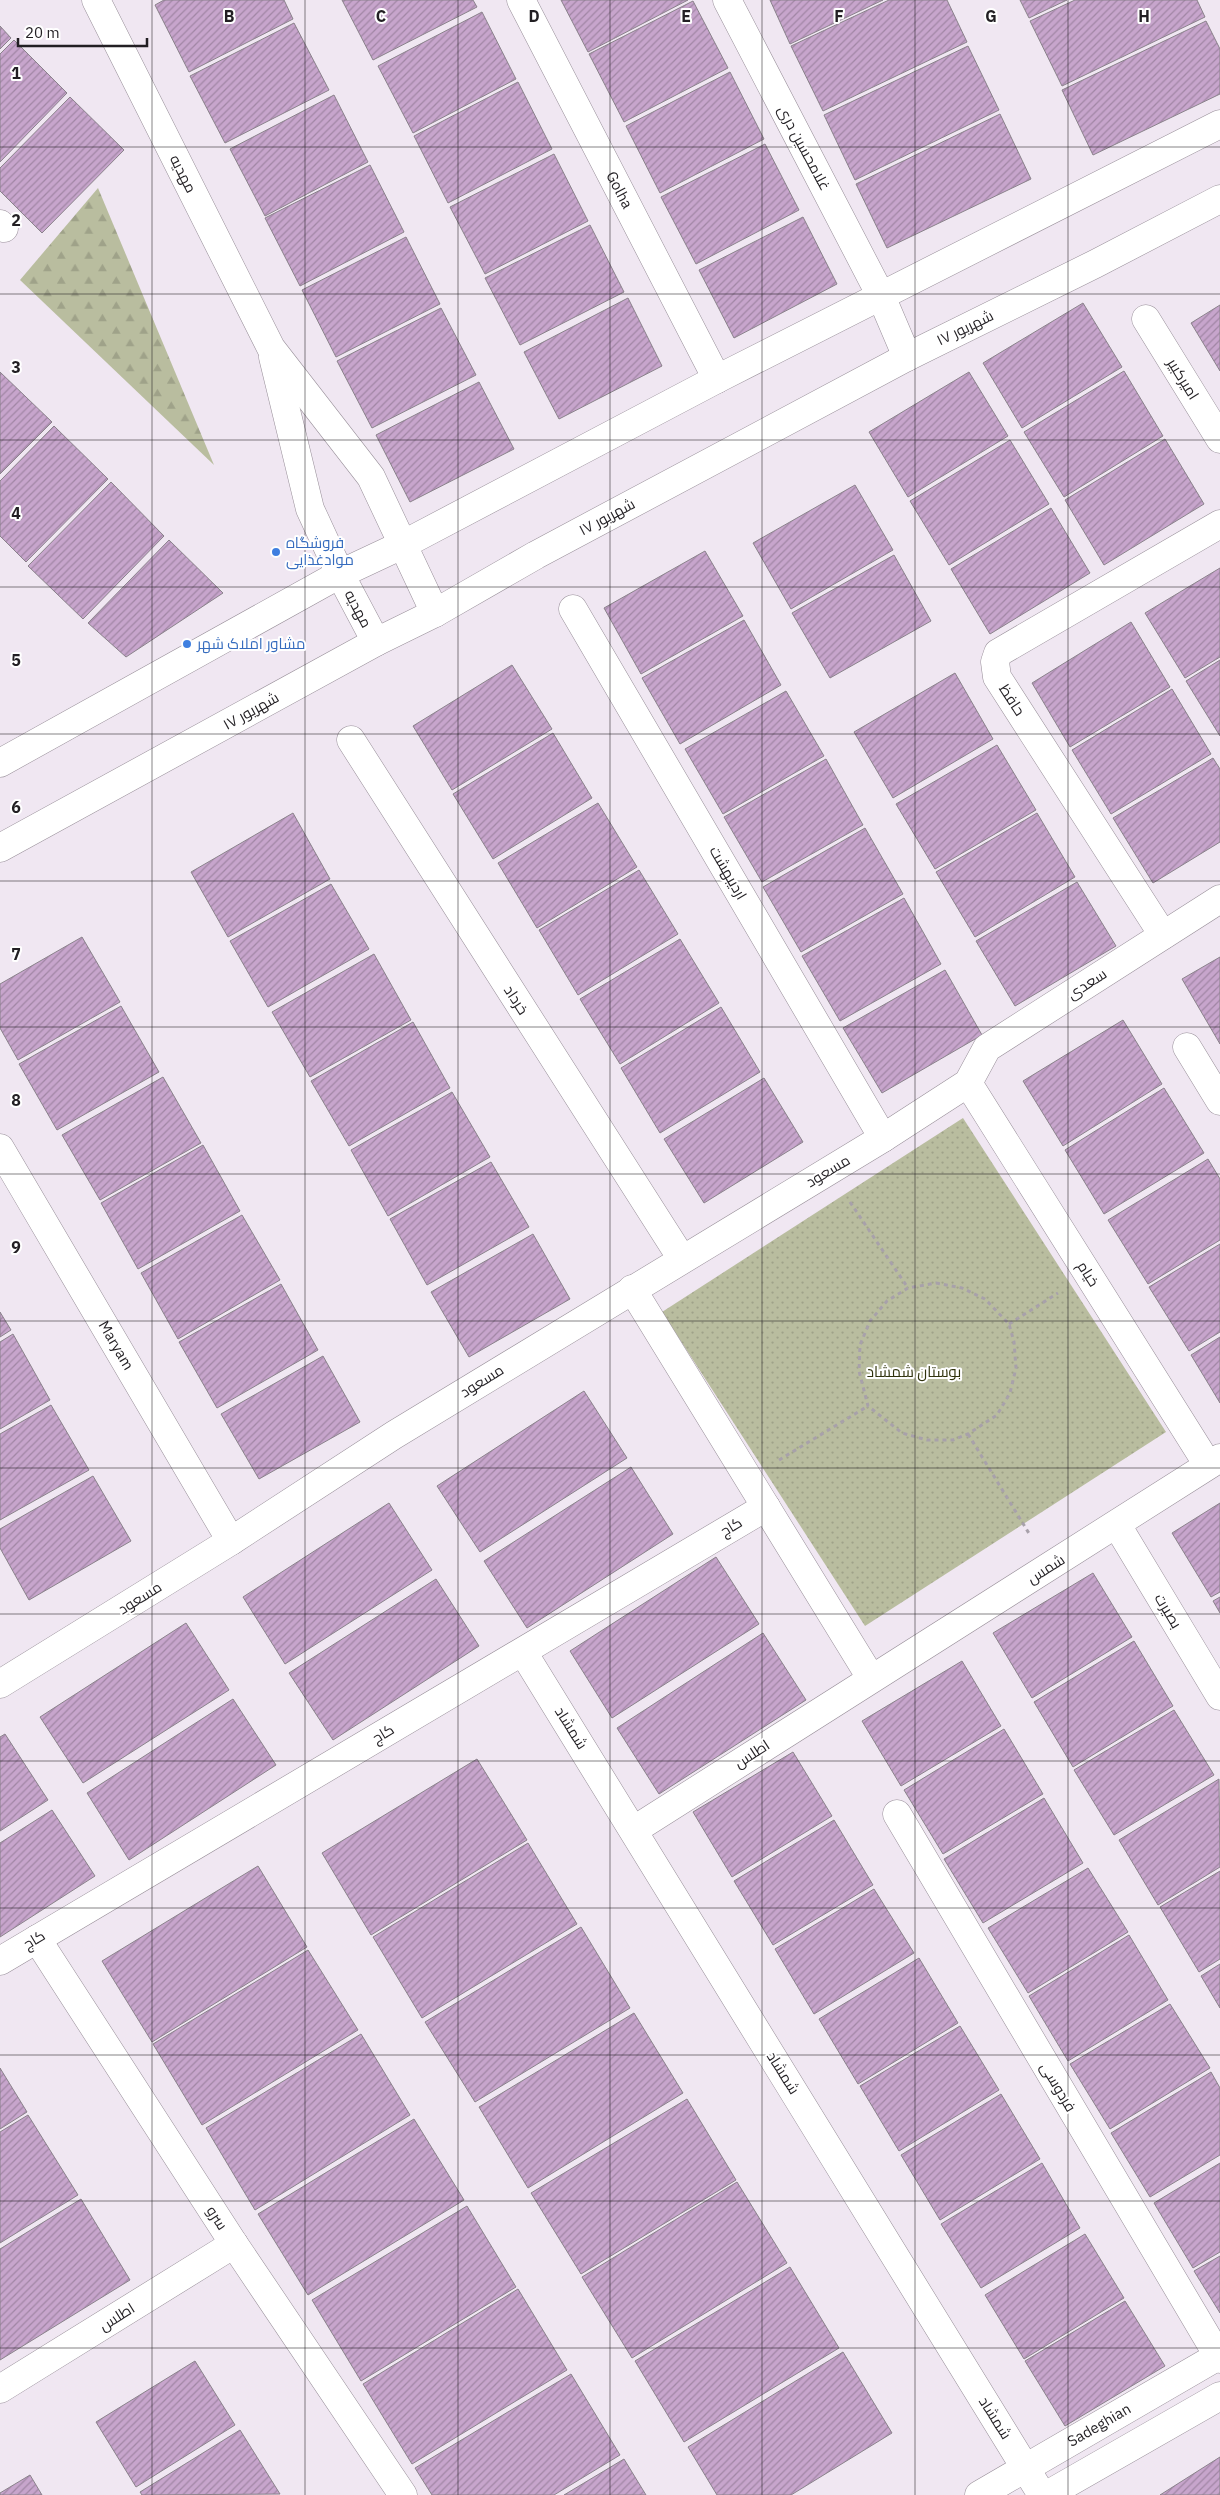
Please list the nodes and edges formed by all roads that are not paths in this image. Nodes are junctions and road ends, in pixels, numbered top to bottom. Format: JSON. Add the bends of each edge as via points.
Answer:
{"nodes":[{"id":1,"x":96,"y":0,"type":"edge"},
{"id":2,"x":521,"y":0,"type":"edge"},
{"id":3,"x":727,"y":0,"type":"edge"},
{"id":4,"x":1220,"y":124,"type":"edge"},
{"id":5,"x":1220,"y":199,"type":"edge"},
{"id":6,"x":881,"y":296,"type":"junction"},
{"id":7,"x":1146,"y":319,"type":"dead end"},
{"id":8,"x":271,"y":348,"type":"junction"},
{"id":9,"x":907,"y":357,"type":"junction"},
{"id":10,"x":717,"y":379,"type":"junction"},
{"id":11,"x":1220,"y":439,"type":"edge"},
{"id":12,"x":1220,"y":524,"type":"edge"},
{"id":13,"x":404,"y":544,"type":"junction"},
{"id":14,"x":340,"y":574,"type":"junction"},
{"id":15,"x":573,"y":609,"type":"dead end"},
{"id":16,"x":435,"y":613,"type":"junction"},
{"id":17,"x":376,"y":642,"type":"junction"},
{"id":18,"x":350,"y":740,"type":"dead end"},
{"id":19,"x":0,"y":763,"type":"edge"},
{"id":20,"x":0,"y":848,"type":"edge"},
{"id":21,"x":1220,"y":899,"type":"edge"},
{"id":22,"x":1163,"y":934,"type":"junction"},
{"id":23,"x":1187,"y":1047,"type":"dead end"},
{"id":24,"x":968,"y":1083,"type":"junction"},
{"id":25,"x":1220,"y":1101,"type":"edge"},
{"id":26,"x":883,"y":1138,"type":"junction"},
{"id":27,"x":0,"y":1148,"type":"edge"},
{"id":28,"x":682,"y":1259,"type":"junction"},
{"id":29,"x":632,"y":1289,"type":"junction"},
{"id":30,"x":1214,"y":1462,"type":"edge"},
{"id":31,"x":766,"y":1507,"type":"junction"},
{"id":32,"x":1117,"y":1525,"type":"junction"},
{"id":33,"x":231,"y":1542,"type":"junction"},
{"id":34,"x":523,"y":1652,"type":"junction"},
{"id":35,"x":871,"y":1678,"type":"junction"},
{"id":36,"x":0,"y":1684,"type":"edge"},
{"id":37,"x":1220,"y":1696,"type":"edge"},
{"id":38,"x":897,"y":1814,"type":"dead end"},
{"id":39,"x":634,"y":1830,"type":"junction"},
{"id":40,"x":37,"y":1939,"type":"junction"},
{"id":41,"x":0,"y":1961,"type":"edge"},
{"id":42,"x":234,"y":2244,"type":"junction"},
{"id":43,"x":1219,"y":2357,"type":"edge"},
{"id":44,"x":0,"y":2389,"type":"edge"},
{"id":45,"x":1220,"y":2396,"type":"edge"},
{"id":46,"x":1026,"y":2468,"type":"junction"},
{"id":47,"x":403,"y":2495,"type":"edge"},
{"id":48,"x":979,"y":2495,"type":"edge"},
{"id":49,"x":1042,"y":2495,"type":"edge"},
{"id":50,"x":1047,"y":2495,"type":"edge"}],
"edges":[{"from":1,"to":8,"type":"street","name":"مهدیه"},
{"from":2,"to":10,"type":"street","name":"Golha"},
{"from":3,"to":6,"type":"street","name":"غلامحسین دری"},
{"from":4,"to":6,"type":"street"},
{"from":5,"to":9,"type":"street","name":"۱۷ شهریور"},
{"from":6,"to":9,"type":"street","name":"غلامحسین دری"},
{"from":6,"to":10,"type":"street"},
{"from":7,"to":11,"type":"street","name":"امیرکبیر"},
{"from":8,"to":13,"type":"street","name":"مهدیه","via":[[371,477]]},
{"from":8,"to":14,"type":"street","name":"مهدیه","via":[[310,509]]},
{"from":9,"to":16,"type":"street","name":"۱۷ شهریور","via":[[536,555]]},
{"from":10,"to":13,"type":"street"},
{"from":12,"to":22,"type":"street","name":"حافظ","via":[[998,653],[995,662],[997,677]]},
{"from":13,"to":14,"type":"street"},
{"from":13,"to":16,"type":"street","name":"مهدیه"},
{"from":14,"to":17,"type":"street","name":"مهدیه"},
{"from":14,"to":19,"type":"street"},
{"from":15,"to":26,"type":"street","name":"اردیبهشت"},
{"from":16,"to":17,"type":"street","name":"۱۷ شهریور"},
{"from":17,"to":20,"type":"street","name":"۱۷ شهریور"},
{"from":18,"to":28,"type":"street","name":"خرداد"},
{"from":21,"to":22,"type":"street","name":"سعدی"},
{"from":22,"to":24,"type":"street","name":"سعدی","via":[[987,1048]]},
{"from":23,"to":25,"type":"street"},
{"from":24,"to":26,"type":"street","name":"مسعود"},
{"from":24,"to":30,"type":"street","name":"خیام","via":[[1088,1274]]},
{"from":26,"to":28,"type":"street","name":"مسعود"},
{"from":27,"to":33,"type":"street","name":"Maryam"},
{"from":28,"to":29,"type":"street","name":"مسعود"},
{"from":29,"to":31,"type":"street"},
{"from":29,"to":33,"type":"street","name":"مسعود","via":[[394,1435]]},
{"from":30,"to":32,"type":"street","name":"شمس"},
{"from":31,"to":34,"type":"street","name":"کاج"},
{"from":31,"to":35,"type":"street"},
{"from":32,"to":35,"type":"street","name":"شمس"},
{"from":32,"to":37,"type":"street","name":"بصیرت"},
{"from":33,"to":36,"type":"street","name":"مسعود"},
{"from":34,"to":39,"type":"street","name":"شمشاد"},
{"from":34,"to":40,"type":"street","name":"کاج"},
{"from":35,"to":39,"type":"street","name":"اطلس"},
{"from":38,"to":43,"type":"street","name":"فردوسی"},
{"from":39,"to":46,"type":"street","name":"شمشاد"},
{"from":40,"to":41,"type":"street","name":"کاج"},
{"from":40,"to":42,"type":"street","name":"سرو"},
{"from":42,"to":44,"type":"street","name":"اطلس"},
{"from":42,"to":47,"type":"street","name":"سرو"},
{"from":43,"to":46,"type":"street","name":"Sadeghian"},
{"from":45,"to":50,"type":"street"},
{"from":46,"to":48,"type":"street","name":"Sadeghian"},
{"from":46,"to":49,"type":"street","name":"شمشاد"}]}
